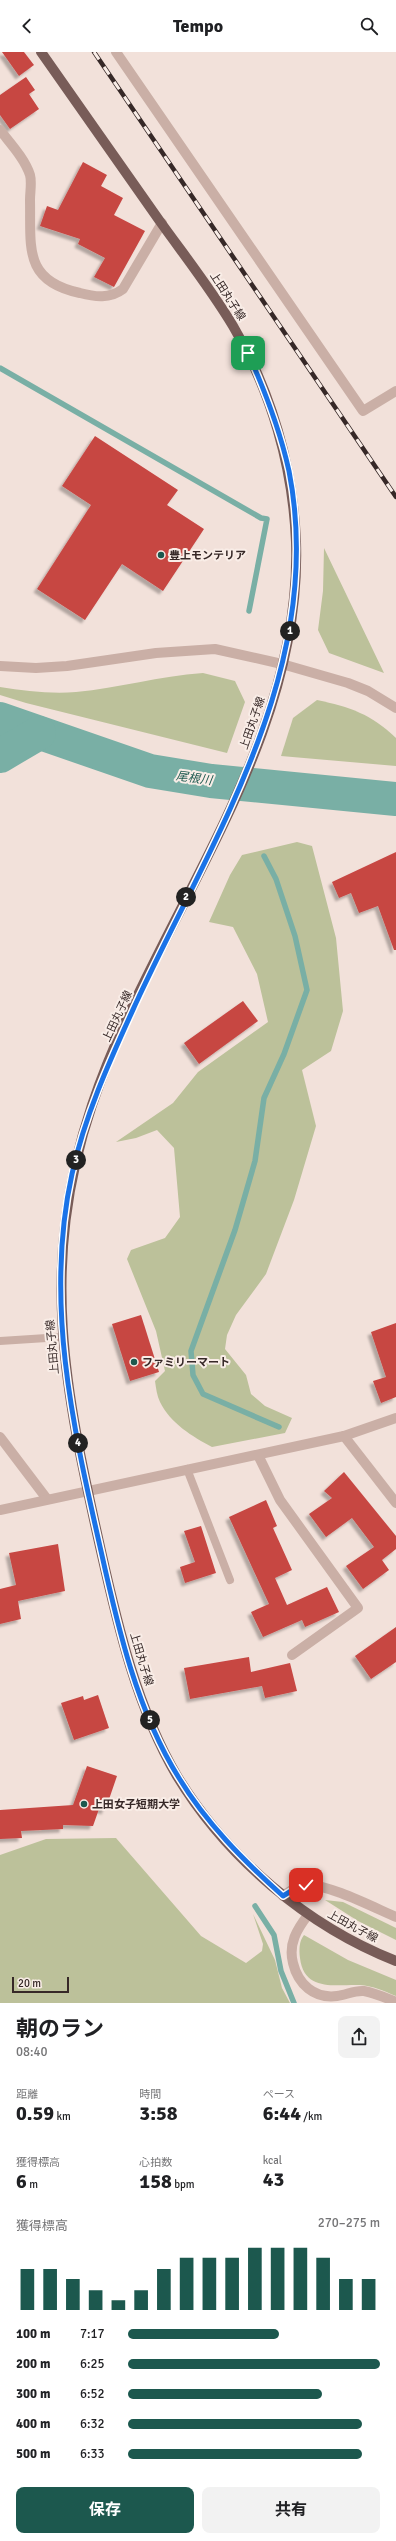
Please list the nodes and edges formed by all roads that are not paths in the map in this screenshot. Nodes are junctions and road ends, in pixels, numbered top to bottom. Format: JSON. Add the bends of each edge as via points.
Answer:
{"nodes":[{"id":1,"x":41,"y":52,"type":"edge"},
{"id":2,"x":116,"y":52,"type":"edge"},
{"id":3,"x":0,"y":130,"type":"edge"},
{"id":4,"x":162,"y":223,"type":"junction"},
{"id":5,"x":396,"y":391,"type":"edge"},
{"id":6,"x":282,"y":664,"type":"junction"},
{"id":7,"x":0,"y":666,"type":"edge"},
{"id":8,"x":396,"y":708,"type":"edge"},
{"id":9,"x":62,"y":1337,"type":"junction"},
{"id":10,"x":0,"y":1341,"type":"edge"},
{"id":11,"x":396,"y":1418,"type":"edge"},
{"id":12,"x":344,"y":1436,"type":"junction"},
{"id":13,"x":0,"y":1437,"type":"edge"},
{"id":14,"x":258,"y":1455,"type":"junction"},
{"id":15,"x":187,"y":1469,"type":"junction"},
{"id":16,"x":88,"y":1491,"type":"junction"},
{"id":17,"x":47,"y":1499,"type":"junction"},
{"id":18,"x":396,"y":1503,"type":"edge"},
{"id":19,"x":0,"y":1510,"type":"edge"},
{"id":20,"x":230,"y":1580,"type":"dead end"},
{"id":21,"x":292,"y":1655,"type":"dead end"},
{"id":22,"x":283,"y":1896,"type":"junction"},
{"id":23,"x":308,"y":1916,"type":"junction"},
{"id":24,"x":396,"y":1917,"type":"edge"},
{"id":25,"x":396,"y":1961,"type":"edge"},
{"id":26,"x":396,"y":2002,"type":"edge"}],
"edges":[{"from":1,"to":4,"type":"main road","name":"上田丸子線"},
{"from":2,"to":5,"type":"street","via":[[363,411]]},
{"from":3,"to":4,"type":"street","via":[[30,176],[34,262],[38,272],[50,282],[66,290],[90,296],[114,296],[123,289]]},
{"from":4,"to":6,"type":"main road","name":"上田丸子線","via":[[201,277],[248,353],[285,454],[294,510],[296,561],[293,610]]},
{"from":6,"to":7,"type":"street","via":[[215,649],[156,653],[67,666]]},
{"from":6,"to":8,"type":"street","via":[[354,686]]},
{"from":6,"to":9,"type":"main road","name":"上田丸子線","via":[[254,756],[118,1042],[92,1106],[72,1173],[65,1223],[60,1284]]},
{"from":9,"to":10,"type":"lane"},
{"from":9,"to":16,"type":"main road","name":"上田丸子線","via":[[65,1369]]},
{"from":11,"to":12,"type":"street"},
{"from":12,"to":14,"type":"street"},
{"from":12,"to":18,"type":"street"},
{"from":13,"to":17,"type":"street"},
{"from":14,"to":15,"type":"street"},
{"from":14,"to":21,"type":"street","via":[[280,1500],[358,1608]]},
{"from":15,"to":16,"type":"street"},
{"from":15,"to":20,"type":"lane"},
{"from":16,"to":17,"type":"street"},
{"from":16,"to":22,"type":"main road","name":"上田丸子線","via":[[126,1648],[160,1744],[176,1775],[205,1814],[247,1862]]},
{"from":17,"to":19,"type":"street"},
{"from":22,"to":23,"type":"main road","name":"上田丸子線"},
{"from":22,"to":24,"type":"street","via":[[301,1886],[321,1886]]},
{"from":23,"to":25,"type":"main road","name":"上田丸子線"},
{"from":23,"to":26,"type":"street","via":[[299,1927],[292,1947],[295,1970],[305,1986],[316,1994],[327,1996],[364,1991]]}]}
